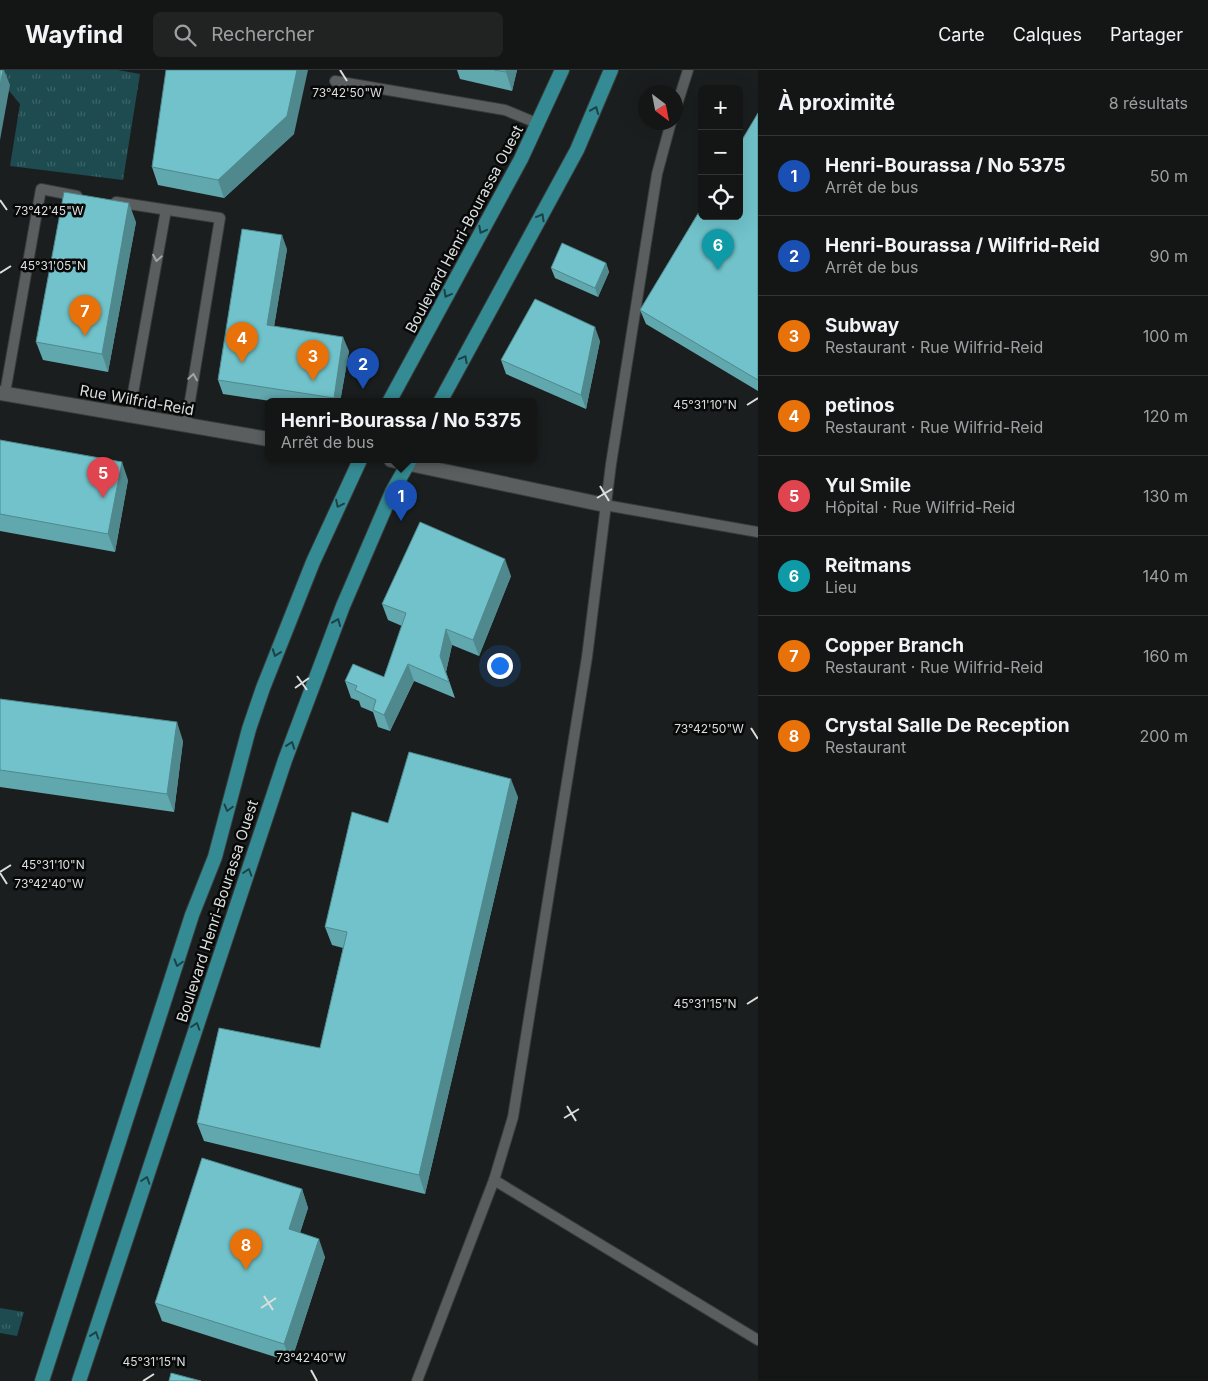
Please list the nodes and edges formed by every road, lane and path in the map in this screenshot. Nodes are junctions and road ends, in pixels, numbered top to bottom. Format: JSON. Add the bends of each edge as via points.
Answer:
{"nodes":[{"id":1,"x":562,"y":70,"type":"edge"},
{"id":2,"x":611,"y":70,"type":"edge"},
{"id":3,"x":688,"y":70,"type":"edge"},
{"id":4,"x":335,"y":81,"type":"dead end"},
{"id":5,"x":683,"y":86,"type":"edge"},
{"id":6,"x":539,"y":124,"type":"junction"},
{"id":7,"x":669,"y":130,"type":"edge"},
{"id":8,"x":89,"y":198,"type":"edge"},
{"id":9,"x":108,"y":201,"type":"edge"},
{"id":10,"x":166,"y":210,"type":"junction"},
{"id":11,"x":2,"y":393,"type":"edge"},
{"id":12,"x":391,"y":398,"type":"edge"},
{"id":13,"x":442,"y":398,"type":"edge"},
{"id":14,"x":129,"y":415,"type":"junction"},
{"id":15,"x":186,"y":425,"type":"junction"},
{"id":16,"x":265,"y":438,"type":"edge"},
{"id":17,"x":359,"y":463,"type":"edge"},
{"id":18,"x":408,"y":463,"type":"edge"},
{"id":19,"x":418,"y":463,"type":"edge"},
{"id":20,"x":605,"y":506,"type":"junction"},
{"id":21,"x":758,"y":532,"type":"edge"},
{"id":22,"x":494,"y":1180,"type":"junction"},
{"id":23,"x":758,"y":1340,"type":"edge"},
{"id":24,"x":42,"y":1381,"type":"edge"},
{"id":25,"x":79,"y":1381,"type":"edge"},
{"id":26,"x":417,"y":1381,"type":"edge"}],
"edges":[{"from":1,"to":6,"type":"main road","name":"Boulevard Henri-Bourassa Ouest"},
{"from":13,"to":2,"type":"main road","one_way":true,"via":[[577,150]]},
{"from":3,"to":5,"type":"lane"},
{"from":4,"to":6,"type":"lane","via":[[505,110]]},
{"from":6,"to":12,"type":"main road","name":"Boulevard Henri-Bourassa Ouest","one_way":true},
{"from":7,"to":20,"type":"lane","via":[[657,174]]},
{"from":8,"to":11,"type":"lane","via":[[41,190]]},
{"from":9,"to":10,"type":"lane"},
{"from":10,"to":14,"type":"lane","one_way":true},
{"from":15,"to":10,"type":"lane","one_way":true,"via":[[220,218]]},
{"from":11,"to":14,"type":"street","name":"Rue Wilfrid-Reid"},
{"from":14,"to":15,"type":"street","name":"Rue Wilfrid-Reid"},
{"from":15,"to":16,"type":"street","name":"Rue Wilfrid-Reid"},
{"from":17,"to":24,"type":"main road","name":"Boulevard Henri-Bourassa Ouest","one_way":true,"via":[[313,562],[249,729],[215,857],[192,915]]},
{"from":25,"to":18,"type":"main road","name":"Boulevard Henri-Bourassa Ouest","one_way":true,"via":[[285,760],[343,606]]},
{"from":19,"to":20,"type":"street"},
{"from":20,"to":21,"type":"lane"},
{"from":20,"to":22,"type":"lane","via":[[587,656],[537,977],[513,1117]]},
{"from":22,"to":23,"type":"lane"},
{"from":22,"to":26,"type":"lane"}]}
